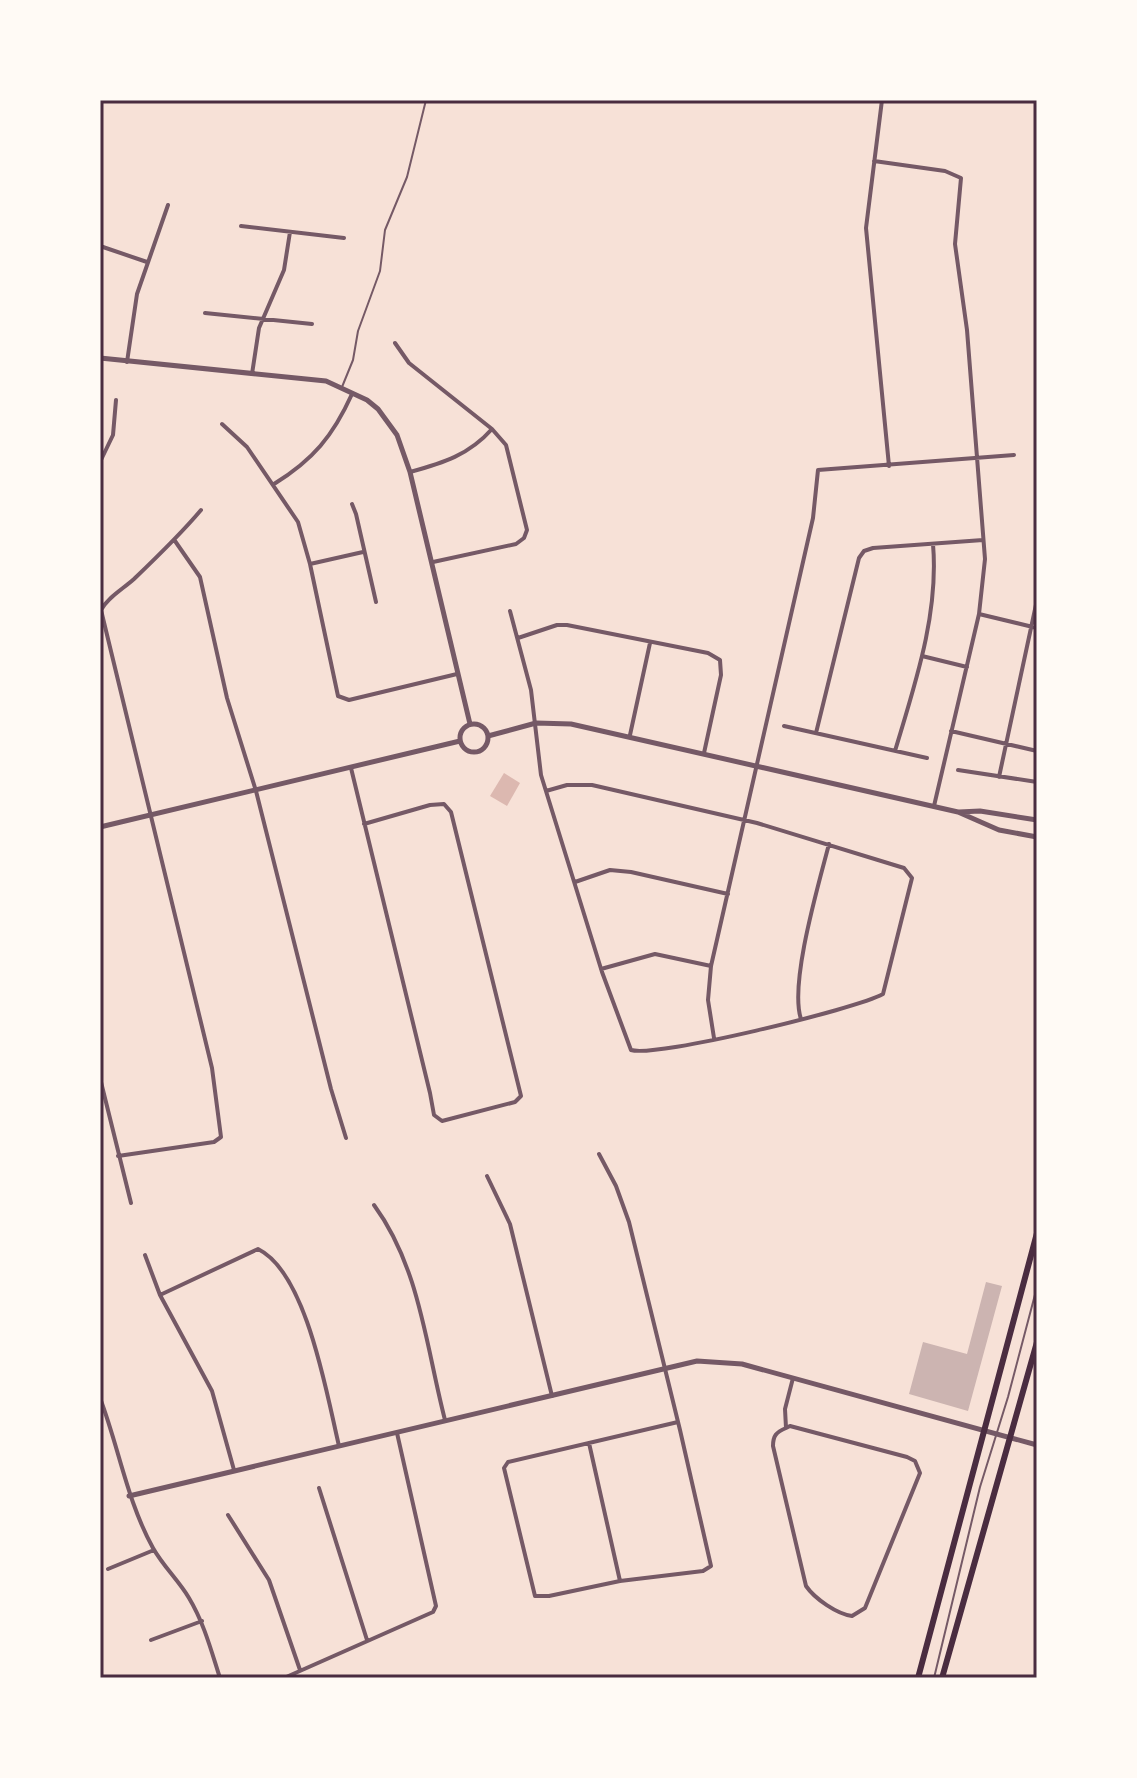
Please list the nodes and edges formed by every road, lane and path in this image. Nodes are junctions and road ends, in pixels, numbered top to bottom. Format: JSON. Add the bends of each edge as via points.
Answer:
{"nodes":[{"id":1,"x":426,"y":100,"type":"edge"},
{"id":2,"x":882,"y":100,"type":"edge"},
{"id":3,"x":874,"y":161,"type":"junction"},
{"id":4,"x":168,"y":205,"type":"dead end"},
{"id":5,"x":241,"y":226,"type":"dead end"},
{"id":6,"x":290,"y":232,"type":"junction"},
{"id":7,"x":344,"y":238,"type":"dead end"},
{"id":8,"x":100,"y":246,"type":"edge"},
{"id":9,"x":147,"y":262,"type":"junction"},
{"id":10,"x":205,"y":313,"type":"dead end"},
{"id":11,"x":263,"y":319,"type":"junction"},
{"id":12,"x":312,"y":324,"type":"dead end"},
{"id":13,"x":395,"y":343,"type":"dead end"},
{"id":14,"x":100,"y":358,"type":"edge"},
{"id":15,"x":127,"y":362,"type":"junction"},
{"id":16,"x":252,"y":374,"type":"junction"},
{"id":17,"x":342,"y":388,"type":"junction"},
{"id":18,"x":353,"y":393,"type":"junction"},
{"id":19,"x":116,"y":400,"type":"dead end"},
{"id":20,"x":222,"y":424,"type":"dead end"},
{"id":21,"x":492,"y":429,"type":"junction"},
{"id":22,"x":1014,"y":455,"type":"dead end"},
{"id":23,"x":977,"y":457,"type":"junction"},
{"id":24,"x":100,"y":462,"type":"edge"},
{"id":25,"x":889,"y":466,"type":"junction"},
{"id":26,"x":410,"y":472,"type":"junction"},
{"id":27,"x":274,"y":484,"type":"junction"},
{"id":28,"x":352,"y":504,"type":"dead end"},
{"id":29,"x":201,"y":510,"type":"dead end"},
{"id":30,"x":983,"y":540,"type":"junction"},
{"id":31,"x":175,"y":541,"type":"junction"},
{"id":32,"x":933,"y":544,"type":"junction"},
{"id":33,"x":364,"y":552,"type":"junction"},
{"id":34,"x":433,"y":562,"type":"junction"},
{"id":35,"x":310,"y":564,"type":"junction"},
{"id":36,"x":1037,"y":600,"type":"edge"},
{"id":37,"x":376,"y":602,"type":"dead end"},
{"id":38,"x":101,"y":610,"type":"edge"},
{"id":39,"x":510,"y":611,"type":"dead end"},
{"id":40,"x":979,"y":614,"type":"junction"},
{"id":41,"x":1034,"y":627,"type":"edge"},
{"id":42,"x":518,"y":638,"type":"junction"},
{"id":43,"x":650,"y":643,"type":"junction"},
{"id":44,"x":922,"y":656,"type":"junction"},
{"id":45,"x":967,"y":667,"type":"junction"},
{"id":46,"x":457,"y":674,"type":"junction"},
{"id":47,"x":536,"y":723,"type":"junction"},
{"id":48,"x":470,"y":724,"type":"junction"},
{"id":49,"x":784,"y":726,"type":"dead end"},
{"id":50,"x":951,"y":731,"type":"junction"},
{"id":51,"x":816,"y":733,"type":"junction"},
{"id":52,"x":630,"y":735,"type":"junction"},
{"id":53,"x":488,"y":736,"type":"junction"},
{"id":54,"x":460,"y":741,"type":"junction"},
{"id":55,"x":1005,"y":744,"type":"junction"},
{"id":56,"x":895,"y":751,"type":"junction"},
{"id":57,"x":1037,"y":751,"type":"edge"},
{"id":58,"x":704,"y":753,"type":"junction"},
{"id":59,"x":927,"y":758,"type":"dead end"},
{"id":60,"x":758,"y":765,"type":"junction"},
{"id":61,"x":351,"y":768,"type":"junction"},
{"id":62,"x":958,"y":770,"type":"dead end"},
{"id":63,"x":999,"y":777,"type":"junction"},
{"id":64,"x":1037,"y":782,"type":"edge"},
{"id":65,"x":256,"y":791,"type":"junction"},
{"id":66,"x":546,"y":791,"type":"junction"},
{"id":67,"x":934,"y":806,"type":"junction"},
{"id":68,"x":958,"y":812,"type":"junction"},
{"id":69,"x":152,"y":815,"type":"junction"},
{"id":70,"x":744,"y":819,"type":"junction"},
{"id":71,"x":1037,"y":820,"type":"edge"},
{"id":72,"x":364,"y":824,"type":"junction"},
{"id":73,"x":100,"y":827,"type":"edge"},
{"id":74,"x":1037,"y":837,"type":"edge"},
{"id":75,"x":829,"y":844,"type":"junction"},
{"id":76,"x":574,"y":882,"type":"junction"},
{"id":77,"x":728,"y":894,"type":"junction"},
{"id":78,"x":711,"y":966,"type":"junction"},
{"id":79,"x":601,"y":969,"type":"junction"},
{"id":80,"x":801,"y":1019,"type":"junction"},
{"id":81,"x":714,"y":1039,"type":"junction"},
{"id":82,"x":100,"y":1078,"type":"edge"},
{"id":83,"x":346,"y":1138,"type":"dead end"},
{"id":84,"x":599,"y":1154,"type":"dead end"},
{"id":85,"x":118,"y":1156,"type":"junction"},
{"id":86,"x":487,"y":1176,"type":"dead end"},
{"id":87,"x":131,"y":1203,"type":"dead end"},
{"id":88,"x":374,"y":1205,"type":"dead end"},
{"id":89,"x":1037,"y":1233,"type":"edge"},
{"id":90,"x":145,"y":1255,"type":"dead end"},
{"id":91,"x":1037,"y":1287,"type":"edge"},
{"id":92,"x":160,"y":1295,"type":"junction"},
{"id":93,"x":1037,"y":1342,"type":"edge"},
{"id":94,"x":664,"y":1368,"type":"junction"},
{"id":95,"x":793,"y":1378,"type":"junction"},
{"id":96,"x":552,"y":1396,"type":"junction"},
{"id":97,"x":100,"y":1398,"type":"edge"},
{"id":98,"x":445,"y":1420,"type":"junction"},
{"id":99,"x":678,"y":1422,"type":"junction"},
{"id":100,"x":786,"y":1428,"type":"junction"},
{"id":101,"x":985,"y":1430,"type":"junction"},
{"id":102,"x":397,"y":1433,"type":"junction"},
{"id":103,"x":997,"y":1433,"type":"junction"},
{"id":104,"x":1010,"y":1437,"type":"junction"},
{"id":105,"x":589,"y":1443,"type":"junction"},
{"id":106,"x":1037,"y":1445,"type":"edge"},
{"id":107,"x":339,"y":1446,"type":"junction"},
{"id":108,"x":234,"y":1470,"type":"junction"},
{"id":109,"x":319,"y":1488,"type":"dead end"},
{"id":110,"x":129,"y":1496,"type":"junction"},
{"id":111,"x":228,"y":1515,"type":"dead end"},
{"id":112,"x":154,"y":1550,"type":"junction"},
{"id":113,"x":108,"y":1569,"type":"dead end"},
{"id":114,"x":620,"y":1581,"type":"junction"},
{"id":115,"x":202,"y":1621,"type":"junction"},
{"id":116,"x":151,"y":1640,"type":"dead end"},
{"id":117,"x":367,"y":1640,"type":"junction"},
{"id":118,"x":300,"y":1670,"type":"junction"},
{"id":119,"x":220,"y":1678,"type":"edge"},
{"id":120,"x":284,"y":1678,"type":"edge"},
{"id":121,"x":673,"y":1678,"type":"edge"},
{"id":122,"x":683,"y":1678,"type":"edge"},
{"id":123,"x":918,"y":1678,"type":"edge"},
{"id":124,"x":934,"y":1678,"type":"edge"},
{"id":125,"x":942,"y":1678,"type":"edge"}],
"edges":[{"from":1,"to":17,"type":"lane"},
{"from":2,"to":3,"type":"street"},
{"from":3,"to":23,"type":"street","via":[[961,178],[955,244]]},
{"from":3,"to":25,"type":"street","via":[[866,228]]},
{"from":4,"to":9,"type":"street"},
{"from":5,"to":6,"type":"street"},
{"from":6,"to":7,"type":"street"},
{"from":6,"to":11,"type":"street","via":[[284,270]]},
{"from":8,"to":9,"type":"street"},
{"from":9,"to":15,"type":"street"},
{"from":10,"to":11,"type":"street"},
{"from":11,"to":12,"type":"street"},
{"from":11,"to":16,"type":"street"},
{"from":13,"to":21,"type":"street","via":[[409,363]]},
{"from":14,"to":15,"type":"street"},
{"from":15,"to":16,"type":"street"},
{"from":16,"to":17,"type":"street","via":[[326,381]]},
{"from":17,"to":18,"type":"street"},
{"from":18,"to":26,"type":"street","via":[[390,422]]},
{"from":18,"to":27,"type":"street","via":[[327,440]]},
{"from":19,"to":24,"type":"street","via":[[113,435]]},
{"from":20,"to":27,"type":"street"},
{"from":21,"to":26,"type":"street","via":[[453,459]]},
{"from":21,"to":34,"type":"street","via":[[512,462],[527,530],[524,538]]},
{"from":22,"to":23,"type":"street"},
{"from":23,"to":25,"type":"street"},
{"from":23,"to":30,"type":"street"},
{"from":25,"to":60,"type":"street","via":[[818,470],[813,518]]},
{"from":26,"to":34,"type":"street"},
{"from":27,"to":35,"type":"street","via":[[298,522]]},
{"from":28,"to":33,"type":"street"},
{"from":29,"to":31,"type":"street"},
{"from":30,"to":32,"type":"street"},
{"from":30,"to":40,"type":"street"},
{"from":31,"to":38,"type":"street"},
{"from":31,"to":65,"type":"street","via":[[200,577],[227,698]]},
{"from":32,"to":44,"type":"street","via":[[936,576]]},
{"from":32,"to":51,"type":"street","via":[[873,548],[859,558]]},
{"from":33,"to":35,"type":"street"},
{"from":33,"to":37,"type":"street"},
{"from":34,"to":46,"type":"street"},
{"from":35,"to":46,"type":"street","via":[[338,696],[349,700]]},
{"from":36,"to":41,"type":"street"},
{"from":38,"to":69,"type":"street"},
{"from":39,"to":42,"type":"street"},
{"from":40,"to":41,"type":"street"},
{"from":40,"to":45,"type":"street"},
{"from":41,"to":55,"type":"street"},
{"from":42,"to":43,"type":"street","via":[[567,625]]},
{"from":42,"to":47,"type":"street"},
{"from":43,"to":52,"type":"street"},
{"from":43,"to":58,"type":"street","via":[[720,660]]},
{"from":44,"to":45,"type":"street"},
{"from":44,"to":56,"type":"street"},
{"from":45,"to":50,"type":"street"},
{"from":46,"to":48,"type":"street"},
{"from":47,"to":52,"type":"street"},
{"from":47,"to":53,"type":"street"},
{"from":47,"to":66,"type":"street"},
{"from":48,"to":53,"type":"street","via":[[479,725]]},
{"from":48,"to":54,"type":"street","via":[[460,733]]},
{"from":49,"to":51,"type":"street"},
{"from":50,"to":55,"type":"street"},
{"from":50,"to":67,"type":"street"},
{"from":51,"to":56,"type":"street"},
{"from":52,"to":58,"type":"street"},
{"from":53,"to":54,"type":"street","via":[[476,752]]},
{"from":54,"to":61,"type":"street"},
{"from":55,"to":57,"type":"street"},
{"from":55,"to":63,"type":"street"},
{"from":56,"to":59,"type":"street"},
{"from":58,"to":60,"type":"street"},
{"from":60,"to":67,"type":"street"},
{"from":60,"to":70,"type":"street"},
{"from":61,"to":65,"type":"street"},
{"from":61,"to":72,"type":"street"},
{"from":62,"to":63,"type":"street"},
{"from":63,"to":64,"type":"street"},
{"from":65,"to":69,"type":"street"},
{"from":65,"to":83,"type":"street"},
{"from":66,"to":70,"type":"street","via":[[592,785]]},
{"from":66,"to":76,"type":"street"},
{"from":67,"to":68,"type":"street"},
{"from":68,"to":71,"type":"street"},
{"from":68,"to":74,"type":"street","via":[[999,830]]},
{"from":69,"to":73,"type":"street"},
{"from":69,"to":85,"type":"street","via":[[212,1068],[221,1137]]},
{"from":70,"to":75,"type":"street"},
{"from":70,"to":77,"type":"street"},
{"from":72,"to":72,"type":"street","via":[[434,1115],[442,1121],[515,1102],[521,1096],[451,812],[444,804],[430,805]]},
{"from":75,"to":80,"type":"street","via":[[801,964]]},
{"from":75,"to":80,"type":"street","via":[[904,868],[912,878],[883,994]]},
{"from":76,"to":77,"type":"street","via":[[610,870]]},
{"from":76,"to":79,"type":"street"},
{"from":77,"to":78,"type":"street"},
{"from":78,"to":79,"type":"street","via":[[655,954]]},
{"from":78,"to":81,"type":"street","via":[[708,1000]]},
{"from":79,"to":81,"type":"street","via":[[631,1050]]},
{"from":80,"to":81,"type":"street"},
{"from":82,"to":85,"type":"street"},
{"from":84,"to":94,"type":"street","via":[[629,1222]]},
{"from":85,"to":87,"type":"street"},
{"from":86,"to":96,"type":"street","via":[[510,1224]]},
{"from":88,"to":98,"type":"street","via":[[410,1273]]},
{"from":89,"to":101,"type":"main road"},
{"from":90,"to":92,"type":"street"},
{"from":91,"to":103,"type":"lane"},
{"from":92,"to":107,"type":"street","via":[[258,1249],[272,1256],[314,1336]]},
{"from":92,"to":108,"type":"street","via":[[212,1391]]},
{"from":93,"to":104,"type":"main road"},
{"from":94,"to":95,"type":"street","via":[[716,1360]]},
{"from":94,"to":96,"type":"street"},
{"from":94,"to":99,"type":"street"},
{"from":95,"to":100,"type":"street"},
{"from":95,"to":101,"type":"street"},
{"from":96,"to":98,"type":"street"},
{"from":97,"to":110,"type":"street"},
{"from":98,"to":102,"type":"street"},
{"from":99,"to":105,"type":"street"},
{"from":99,"to":114,"type":"street","via":[[711,1566]]},
{"from":100,"to":100,"type":"street","via":[[907,1457],[918,1465],[920,1478],[865,1608],[852,1616],[806,1586],[773,1446],[777,1431]]},
{"from":101,"to":103,"type":"street"},
{"from":101,"to":123,"type":"main road"},
{"from":102,"to":107,"type":"street"},
{"from":102,"to":117,"type":"street","via":[[436,1606],[433,1612]]},
{"from":103,"to":104,"type":"street"},
{"from":103,"to":124,"type":"lane"},
{"from":104,"to":106,"type":"street"},
{"from":104,"to":125,"type":"main road"},
{"from":105,"to":114,"type":"street"},
{"from":105,"to":114,"type":"street","via":[[508,1462],[504,1468],[535,1596]]},
{"from":107,"to":108,"type":"street"},
{"from":108,"to":110,"type":"street"},
{"from":109,"to":117,"type":"street"},
{"from":110,"to":112,"type":"street"},
{"from":111,"to":118,"type":"street","via":[[269,1580]]},
{"from":112,"to":113,"type":"street"},
{"from":112,"to":115,"type":"street"},
{"from":115,"to":116,"type":"street"},
{"from":115,"to":119,"type":"street"},
{"from":117,"to":118,"type":"street"},
{"from":118,"to":120,"type":"street"},
{"from":121,"to":122,"type":"main road"}]}
